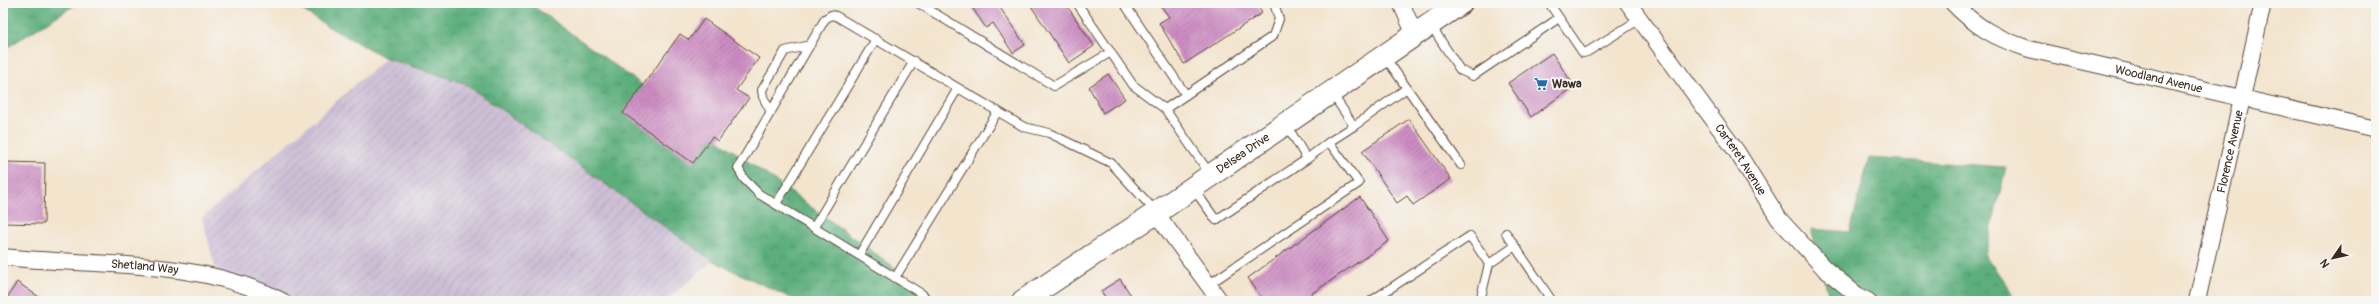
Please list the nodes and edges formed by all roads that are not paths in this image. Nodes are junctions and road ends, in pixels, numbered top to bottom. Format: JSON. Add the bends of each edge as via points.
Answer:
{"nodes":[{"id":1,"x":918,"y":3,"type":"edge"},
{"id":2,"x":1077,"y":3,"type":"edge"},
{"id":3,"x":1124,"y":3,"type":"edge"},
{"id":4,"x":1274,"y":3,"type":"edge"},
{"id":5,"x":1401,"y":3,"type":"edge"},
{"id":6,"x":1461,"y":3,"type":"edge"},
{"id":7,"x":1550,"y":3,"type":"edge"},
{"id":8,"x":1628,"y":3,"type":"edge"},
{"id":9,"x":1953,"y":3,"type":"edge"},
{"id":10,"x":2263,"y":3,"type":"edge"},
{"id":11,"x":1559,"y":18,"type":"junction"},
{"id":12,"x":1640,"y":19,"type":"junction"},
{"id":13,"x":1423,"y":29,"type":"junction"},
{"id":14,"x":876,"y":39,"type":"junction"},
{"id":15,"x":810,"y":45,"type":"junction"},
{"id":16,"x":1111,"y":52,"type":"junction"},
{"id":17,"x":1384,"y":56,"type":"junction"},
{"id":18,"x":914,"y":61,"type":"junction"},
{"id":19,"x":958,"y":88,"type":"junction"},
{"id":20,"x":1407,"y":88,"type":"junction"},
{"id":21,"x":1331,"y":92,"type":"junction"},
{"id":22,"x":1186,"y":95,"type":"junction"},
{"id":23,"x":2242,"y":100,"type":"junction"},
{"id":24,"x":1165,"y":109,"type":"junction"},
{"id":25,"x":998,"y":111,"type":"junction"},
{"id":26,"x":771,"y":112,"type":"junction"},
{"id":27,"x":1286,"y":123,"type":"junction"},
{"id":28,"x":1354,"y":126,"type":"junction"},
{"id":29,"x":2376,"y":129,"type":"edge"},
{"id":30,"x":1330,"y":142,"type":"junction"},
{"id":31,"x":1307,"y":158,"type":"junction"},
{"id":32,"x":1461,"y":165,"type":"dead end"},
{"id":33,"x":1211,"y":175,"type":"junction"},
{"id":34,"x":1193,"y":187,"type":"junction"},
{"id":35,"x":776,"y":204,"type":"junction"},
{"id":36,"x":1156,"y":213,"type":"junction"},
{"id":37,"x":814,"y":227,"type":"junction"},
{"id":38,"x":1506,"y":233,"type":"dead end"},
{"id":39,"x":1515,"y":246,"type":"junction"},
{"id":40,"x":858,"y":255,"type":"junction"},
{"id":41,"x":3,"y":257,"type":"edge"},
{"id":42,"x":1489,"y":264,"type":"junction"},
{"id":43,"x":895,"y":278,"type":"junction"},
{"id":44,"x":1208,"y":285,"type":"junction"},
{"id":45,"x":282,"y":301,"type":"edge"},
{"id":46,"x":928,"y":301,"type":"edge"},
{"id":47,"x":1023,"y":301,"type":"edge"},
{"id":48,"x":1220,"y":301,"type":"edge"},
{"id":49,"x":1371,"y":301,"type":"edge"},
{"id":50,"x":1480,"y":301,"type":"edge"},
{"id":51,"x":1552,"y":301,"type":"edge"},
{"id":52,"x":1868,"y":301,"type":"edge"},
{"id":53,"x":2197,"y":301,"type":"edge"}],
"edges":[{"from":1,"to":16,"type":"lane","via":[[1054,86]]},
{"from":2,"to":16,"type":"lane"},
{"from":3,"to":22,"type":"lane"},
{"from":4,"to":22,"type":"lane","via":[[1279,19],[1272,36]]},
{"from":5,"to":13,"type":"street"},
{"from":6,"to":13,"type":"main road","name":"Delsea Drive"},
{"from":7,"to":11,"type":"lane"},
{"from":8,"to":12,"type":"street","name":"Carteret Avenue"},
{"from":9,"to":23,"type":"street","name":"Woodland Avenue","via":[[1971,22],[2007,42]]},
{"from":10,"to":23,"type":"street","name":"Florence Avenue"},
{"from":11,"to":12,"type":"lane","via":[[1583,53]]},
{"from":11,"to":13,"type":"lane","via":[[1473,76],[1460,70]]},
{"from":12,"to":52,"type":"street","name":"Carteret Avenue","via":[[1737,152],[1779,219],[1825,269]]},
{"from":13,"to":17,"type":"main road","name":"Delsea Drive"},
{"from":14,"to":15,"type":"lane","via":[[831,15],[825,19]]},
{"from":14,"to":18,"type":"lane"},
{"from":14,"to":35,"type":"lane"},
{"from":15,"to":26,"type":"lane"},
{"from":15,"to":26,"type":"lane","via":[[785,51],[762,90]]},
{"from":16,"to":24,"type":"lane","via":[[1133,85]]},
{"from":17,"to":20,"type":"lane"},
{"from":17,"to":21,"type":"main road","name":"Delsea Drive"},
{"from":18,"to":19,"type":"lane"},
{"from":18,"to":37,"type":"lane"},
{"from":19,"to":25,"type":"lane"},
{"from":19,"to":40,"type":"lane"},
{"from":20,"to":28,"type":"lane"},
{"from":20,"to":32,"type":"lane"},
{"from":21,"to":27,"type":"main road","name":"Delsea Drive"},
{"from":21,"to":28,"type":"lane"},
{"from":22,"to":24,"type":"lane"},
{"from":23,"to":29,"type":"street","name":"Woodland Avenue"},
{"from":23,"to":53,"type":"street","name":"Florence Avenue"},
{"from":24,"to":33,"type":"lane"},
{"from":25,"to":36,"type":"lane","via":[[1024,127],[1049,133],[1111,163]]},
{"from":25,"to":43,"type":"lane"},
{"from":26,"to":35,"type":"lane","via":[[738,168],[744,179],[759,194]]},
{"from":27,"to":31,"type":"lane"},
{"from":27,"to":33,"type":"main road","name":"Delsea Drive"},
{"from":28,"to":30,"type":"lane"},
{"from":30,"to":31,"type":"lane"},
{"from":30,"to":44,"type":"lane","via":[[1359,183]]},
{"from":31,"to":34,"type":"lane","via":[[1216,220]]},
{"from":33,"to":34,"type":"main road","name":"Delsea Drive"},
{"from":34,"to":36,"type":"main road","name":"Delsea Drive"},
{"from":35,"to":37,"type":"lane"},
{"from":36,"to":44,"type":"street"},
{"from":36,"to":47,"type":"main road","name":"Delsea Drive"},
{"from":37,"to":40,"type":"lane"},
{"from":38,"to":39,"type":"lane"},
{"from":39,"to":42,"type":"lane"},
{"from":39,"to":51,"type":"lane"},
{"from":40,"to":43,"type":"lane"},
{"from":41,"to":45,"type":"street","name":"Shetland Way","via":[[173,269],[234,282]]},
{"from":42,"to":49,"type":"lane","via":[[1470,236]]},
{"from":42,"to":50,"type":"lane"},
{"from":43,"to":46,"type":"lane","via":[[922,294]]},
{"from":44,"to":48,"type":"street"}]}
